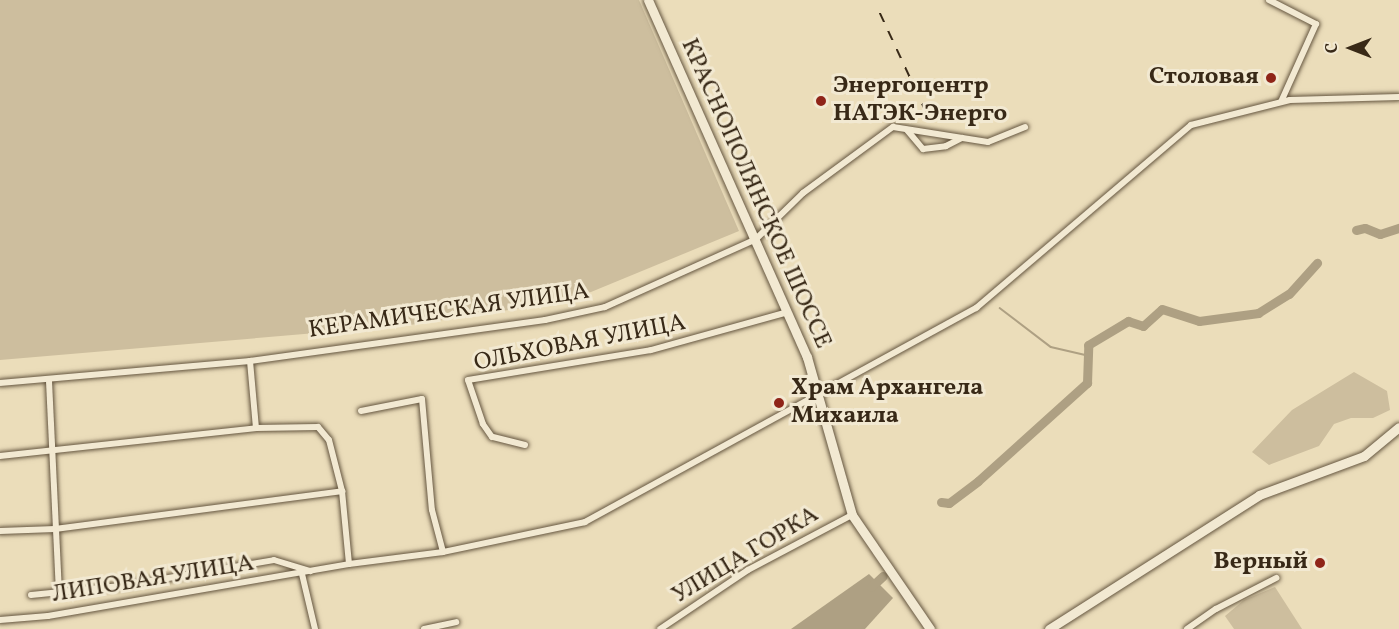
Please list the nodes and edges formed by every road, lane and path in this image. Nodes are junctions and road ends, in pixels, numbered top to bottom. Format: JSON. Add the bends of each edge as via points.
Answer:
{"nodes":[{"id":1,"x":648,"y":0,"type":"edge"},
{"id":2,"x":1269,"y":0,"type":"edge"},
{"id":3,"x":1399,"y":97,"type":"edge"},
{"id":4,"x":1281,"y":102,"type":"junction"},
{"id":5,"x":1025,"y":127,"type":"dead end"},
{"id":6,"x":907,"y":130,"type":"junction"},
{"id":7,"x":962,"y":138,"type":"junction"},
{"id":8,"x":756,"y":239,"type":"junction"},
{"id":9,"x":788,"y":312,"type":"junction"},
{"id":10,"x":250,"y":361,"type":"junction"},
{"id":11,"x":49,"y":381,"type":"junction"},
{"id":12,"x":0,"y":383,"type":"edge"},
{"id":13,"x":819,"y":393,"type":"junction"},
{"id":14,"x":361,"y":411,"type":"dead end"},
{"id":15,"x":1399,"y":427,"type":"edge"},
{"id":16,"x":256,"y":428,"type":"junction"},
{"id":17,"x":525,"y":445,"type":"dead end"},
{"id":18,"x":50,"y":454,"type":"junction"},
{"id":19,"x":0,"y":456,"type":"edge"},
{"id":20,"x":342,"y":491,"type":"junction"},
{"id":21,"x":852,"y":515,"type":"junction"},
{"id":22,"x":55,"y":529,"type":"junction"},
{"id":23,"x":0,"y":531,"type":"edge"},
{"id":24,"x":443,"y":552,"type":"junction"},
{"id":25,"x":350,"y":564,"type":"junction"},
{"id":26,"x":311,"y":571,"type":"junction"},
{"id":27,"x":302,"y":574,"type":"junction"},
{"id":28,"x":1276,"y":578,"type":"dead end"},
{"id":29,"x":60,"y":592,"type":"junction"},
{"id":30,"x":31,"y":595,"type":"dead end"},
{"id":31,"x":0,"y":620,"type":"edge"},
{"id":32,"x":456,"y":622,"type":"dead end"},
{"id":33,"x":315,"y":629,"type":"edge"},
{"id":34,"x":424,"y":629,"type":"edge"},
{"id":35,"x":660,"y":629,"type":"edge"},
{"id":36,"x":930,"y":629,"type":"edge"},
{"id":37,"x":1049,"y":629,"type":"edge"},
{"id":38,"x":1187,"y":629,"type":"edge"}],
"edges":[{"from":1,"to":8,"type":"main road","name":"КРАСНОПОЛЯНСКОЕ ШОССЕ"},
{"from":2,"to":4,"type":"street","via":[[1316,24]]},
{"from":3,"to":4,"type":"street","name":"ЛИПОВАЯ УЛИЦА"},
{"from":4,"to":13,"type":"street","name":"ЛИПОВАЯ УЛИЦА","via":[[1184,129],[976,308]]},
{"from":5,"to":7,"type":"street","name":"КЕРАМИЧЕСКАЯ УЛИЦА","via":[[997,141]]},
{"from":6,"to":7,"type":"street","name":"КЕРАМИЧЕСКАЯ УЛИЦА"},
{"from":6,"to":7,"type":"street","via":[[923,149],[946,146]]},
{"from":6,"to":8,"type":"street","name":"КЕРАМИЧЕСКАЯ УЛИЦА","via":[[889,129],[802,193]]},
{"from":8,"to":9,"type":"main road","name":"КРАСНОПОЛЯНСКОЕ ШОССЕ"},
{"from":8,"to":10,"type":"street","name":"КЕРАМИЧЕСКАЯ УЛИЦА","via":[[605,307],[546,320]]},
{"from":9,"to":13,"type":"main road","name":"КРАСНОПОЛЯНСКОЕ ШОССЕ"},
{"from":9,"to":17,"type":"street","name":"ОЛЬХОВАЯ УЛИЦА","via":[[651,350],[468,380],[483,424],[492,437]]},
{"from":10,"to":11,"type":"street","name":"КЕРАМИЧЕСКАЯ УЛИЦА"},
{"from":10,"to":16,"type":"street"},
{"from":11,"to":12,"type":"street","name":"КЕРАМИЧЕСКАЯ УЛИЦА"},
{"from":11,"to":18,"type":"street"},
{"from":13,"to":21,"type":"main road","name":"КРАСНОПОЛЯНСКОЕ ШОССЕ"},
{"from":13,"to":24,"type":"street","name":"ЛИПОВАЯ УЛИЦА","via":[[585,522]]},
{"from":14,"to":24,"type":"street","via":[[422,399],[432,510]]},
{"from":15,"to":37,"type":"main road","via":[[1364,456],[1259,495]]},
{"from":16,"to":18,"type":"street"},
{"from":16,"to":20,"type":"street","via":[[312,426],[324,430]]},
{"from":18,"to":19,"type":"street"},
{"from":18,"to":22,"type":"street"},
{"from":20,"to":22,"type":"street"},
{"from":20,"to":25,"type":"street"},
{"from":21,"to":35,"type":"street","name":"УЛИЦА ГОРКА","via":[[748,570]]},
{"from":21,"to":36,"type":"main road","name":"КРАСНОПОЛЯНСКОЕ ШОССЕ"},
{"from":22,"to":23,"type":"street"},
{"from":22,"to":29,"type":"street"},
{"from":24,"to":25,"type":"street","name":"ЛИПОВАЯ УЛИЦА"},
{"from":25,"to":26,"type":"street","name":"ЛИПОВАЯ УЛИЦА"},
{"from":26,"to":27,"type":"street","name":"ЛИПОВАЯ УЛИЦА"},
{"from":26,"to":29,"type":"street","via":[[274,560],[121,586]]},
{"from":27,"to":31,"type":"street","name":"ЛИПОВАЯ УЛИЦА"},
{"from":27,"to":33,"type":"street"},
{"from":28,"to":38,"type":"street"},
{"from":29,"to":30,"type":"street"},
{"from":32,"to":34,"type":"street"}]}
